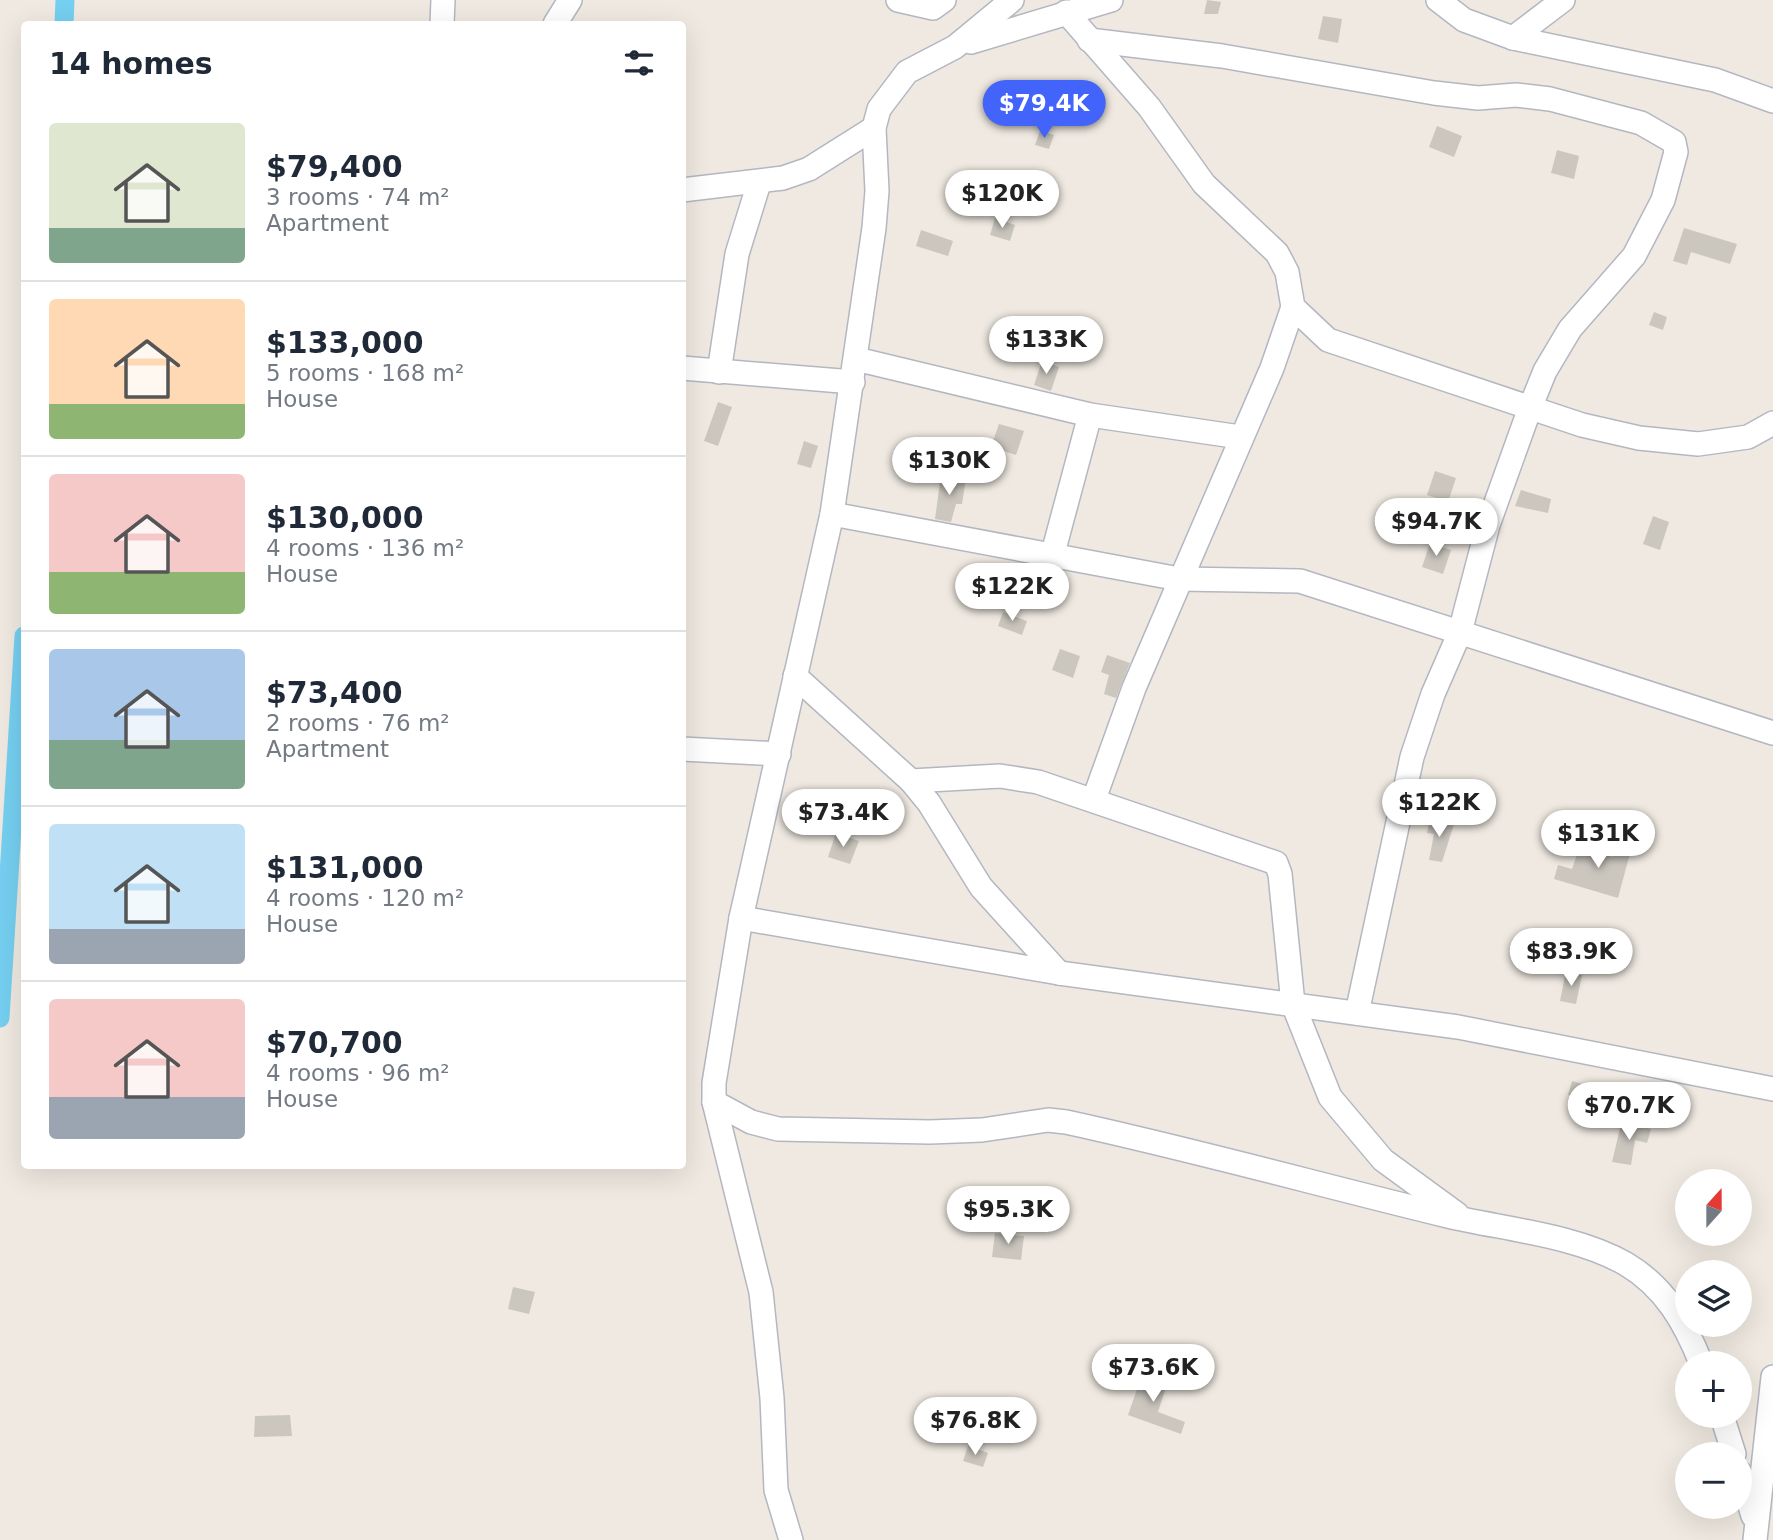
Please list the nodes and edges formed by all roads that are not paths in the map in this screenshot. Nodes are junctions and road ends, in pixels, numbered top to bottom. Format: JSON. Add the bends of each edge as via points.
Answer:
{"nodes":[{"id":1,"x":443,"y":0,"type":"edge"},
{"id":2,"x":570,"y":0,"type":"edge"},
{"id":3,"x":898,"y":0,"type":"edge"},
{"id":4,"x":944,"y":0,"type":"edge"},
{"id":5,"x":1012,"y":0,"type":"edge"},
{"id":6,"x":1111,"y":0,"type":"edge"},
{"id":7,"x":1438,"y":0,"type":"edge"},
{"id":8,"x":1563,"y":0,"type":"edge"},
{"id":9,"x":1066,"y":12,"type":"junction"},
{"id":10,"x":442,"y":21,"type":"edge"},
{"id":11,"x":557,"y":21,"type":"edge"},
{"id":12,"x":1513,"y":38,"type":"junction"},
{"id":13,"x":1089,"y":40,"type":"junction"},
{"id":14,"x":954,"y":47,"type":"junction"},
{"id":15,"x":1773,"y":101,"type":"edge"},
{"id":16,"x":874,"y":128,"type":"junction"},
{"id":17,"x":759,"y":183,"type":"junction"},
{"id":18,"x":686,"y":190,"type":"edge"},
{"id":19,"x":1293,"y":307,"type":"junction"},
{"id":20,"x":686,"y":368,"type":"edge"},
{"id":21,"x":855,"y":370,"type":"junction"},
{"id":22,"x":719,"y":372,"type":"junction"},
{"id":23,"x":1530,"y":408,"type":"junction"},
{"id":24,"x":1090,"y":415,"type":"junction"},
{"id":25,"x":1773,"y":423,"type":"edge"},
{"id":26,"x":1240,"y":437,"type":"junction"},
{"id":27,"x":832,"y":514,"type":"junction"},
{"id":28,"x":1053,"y":553,"type":"junction"},
{"id":29,"x":1179,"y":579,"type":"junction"},
{"id":30,"x":1460,"y":632,"type":"junction"},
{"id":31,"x":795,"y":676,"type":"junction"},
{"id":32,"x":1773,"y":733,"type":"edge"},
{"id":33,"x":686,"y":750,"type":"edge"},
{"id":34,"x":779,"y":754,"type":"junction"},
{"id":35,"x":911,"y":781,"type":"junction"},
{"id":36,"x":1094,"y":799,"type":"junction"},
{"id":37,"x":741,"y":918,"type":"junction"},
{"id":38,"x":1059,"y":974,"type":"junction"},
{"id":39,"x":1293,"y":1004,"type":"junction"},
{"id":40,"x":1357,"y":1013,"type":"junction"},
{"id":41,"x":1773,"y":1089,"type":"edge"},
{"id":42,"x":714,"y":1102,"type":"junction"},
{"id":43,"x":1466,"y":1220,"type":"junction"},
{"id":44,"x":1696,"y":1351,"type":"edge"},
{"id":45,"x":1773,"y":1377,"type":"edge"},
{"id":46,"x":1752,"y":1500,"type":"edge"},
{"id":47,"x":1761,"y":1520,"type":"edge"},
{"id":48,"x":791,"y":1540,"type":"edge"}],
"edges":[{"from":1,"to":10,"type":"street"},
{"from":2,"to":11,"type":"street"},
{"from":3,"to":4,"type":"street","via":[[933,8]]},
{"from":5,"to":14,"type":"street"},
{"from":6,"to":9,"type":"street"},
{"from":7,"to":12,"type":"street","via":[[1464,20]]},
{"from":8,"to":12,"type":"street"},
{"from":9,"to":13,"type":"street"},
{"from":9,"to":14,"type":"street"},
{"from":12,"to":15,"type":"street","via":[[1715,80]]},
{"from":13,"to":19,"type":"street","via":[[1149,107],[1204,184],[1277,253],[1287,272]]},
{"from":13,"to":23,"type":"street","via":[[1434,93],[1550,99],[1641,122],[1674,142],[1676,152],[1662,200],[1634,256],[1570,329]]},
{"from":14,"to":16,"type":"street","via":[[908,72],[879,109]]},
{"from":16,"to":17,"type":"street","via":[[809,169]]},
{"from":16,"to":21,"type":"street","via":[[877,191]]},
{"from":17,"to":18,"type":"street"},
{"from":17,"to":22,"type":"street","via":[[737,254]]},
{"from":19,"to":23,"type":"street","via":[[1328,340]]},
{"from":19,"to":26,"type":"street","via":[[1272,368]]},
{"from":20,"to":22,"type":"street"},
{"from":21,"to":22,"type":"street"},
{"from":21,"to":24,"type":"street"},
{"from":21,"to":27,"type":"street"},
{"from":23,"to":25,"type":"street","via":[[1639,438],[1698,444],[1748,437]]},
{"from":23,"to":30,"type":"street","via":[[1488,525]]},
{"from":24,"to":26,"type":"street"},
{"from":24,"to":28,"type":"street"},
{"from":26,"to":29,"type":"street"},
{"from":27,"to":28,"type":"street"},
{"from":27,"to":31,"type":"street"},
{"from":28,"to":29,"type":"street"},
{"from":29,"to":30,"type":"street","via":[[1300,581]]},
{"from":29,"to":36,"type":"street"},
{"from":30,"to":32,"type":"street"},
{"from":30,"to":40,"type":"street","via":[[1412,757]]},
{"from":31,"to":34,"type":"street"},
{"from":31,"to":35,"type":"street"},
{"from":33,"to":34,"type":"street"},
{"from":34,"to":37,"type":"street"},
{"from":35,"to":36,"type":"street","via":[[1000,776]]},
{"from":35,"to":38,"type":"street","via":[[981,887]]},
{"from":36,"to":39,"type":"street","via":[[1276,863]]},
{"from":37,"to":38,"type":"street"},
{"from":37,"to":42,"type":"street"},
{"from":38,"to":39,"type":"street"},
{"from":39,"to":40,"type":"street"},
{"from":39,"to":43,"type":"street","via":[[1330,1097],[1383,1160]]},
{"from":40,"to":41,"type":"street","via":[[1458,1027]]},
{"from":42,"to":43,"type":"street","via":[[751,1122],[778,1129],[930,1132],[1066,1122],[1196,1150]]},
{"from":42,"to":48,"type":"street","via":[[761,1292],[776,1490]]},
{"from":43,"to":44,"type":"street","via":[[1559,1238],[1626,1264],[1662,1293],[1686,1325]]},
{"from":45,"to":47,"type":"street"},
{"from":46,"to":47,"type":"street"}]}
